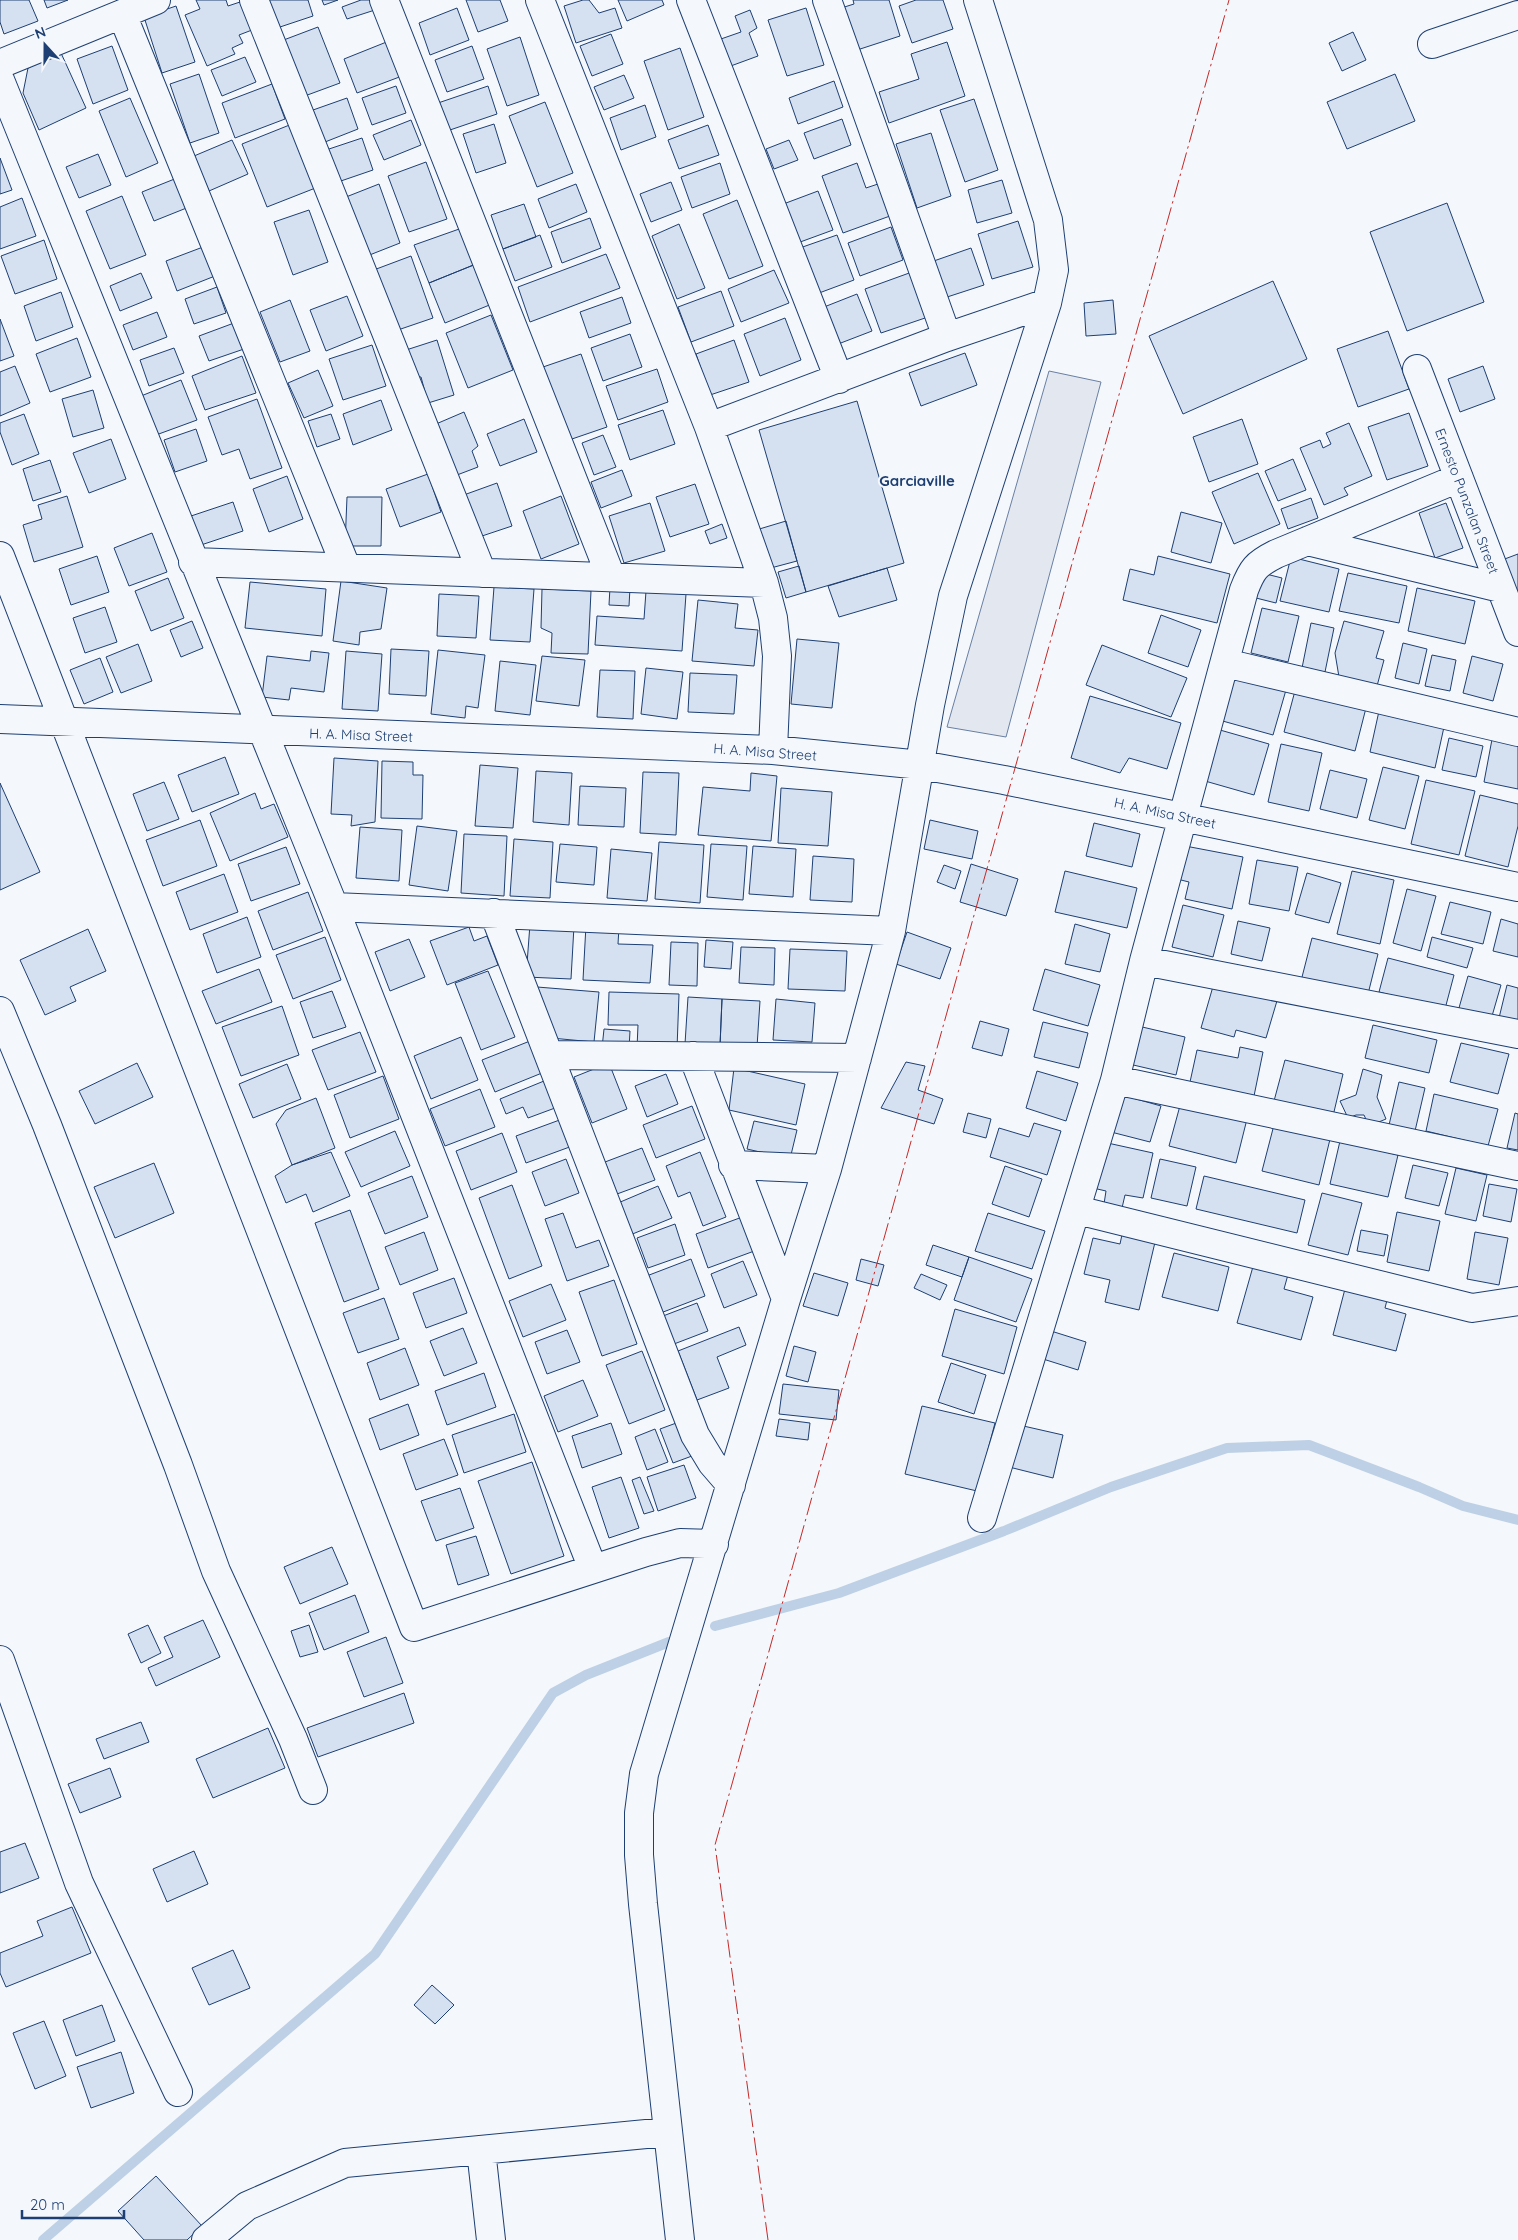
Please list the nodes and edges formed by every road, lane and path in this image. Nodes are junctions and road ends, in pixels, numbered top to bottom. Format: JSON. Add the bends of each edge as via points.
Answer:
{"nodes":[{"id":1,"x":156,"y":0,"type":"edge"},
{"id":2,"x":254,"y":0,"type":"edge"},
{"id":3,"x":384,"y":0,"type":"edge"},
{"id":4,"x":540,"y":0,"type":"edge"},
{"id":5,"x":691,"y":0,"type":"edge"},
{"id":6,"x":827,"y":0,"type":"edge"},
{"id":7,"x":978,"y":0,"type":"edge"},
{"id":8,"x":122,"y":14,"type":"junction"},
{"id":9,"x":1518,"y":15,"type":"edge"},
{"id":10,"x":1432,"y":44,"type":"dead end"},
{"id":11,"x":0,"y":64,"type":"edge"},
{"id":12,"x":0,"y":80,"type":"edge"},
{"id":13,"x":1046,"y":303,"type":"junction"},
{"id":14,"x":947,"y":336,"type":"junction"},
{"id":15,"x":1417,"y":369,"type":"dead end"},
{"id":16,"x":839,"y":379,"type":"junction"},
{"id":17,"x":709,"y":427,"type":"junction"},
{"id":18,"x":1458,"y":478,"type":"junction"},
{"id":19,"x":1307,"y":541,"type":"junction"},
{"id":20,"x":0,"y":556,"type":"edge"},
{"id":21,"x":193,"y":562,"type":"junction"},
{"id":22,"x":346,"y":567,"type":"junction"},
{"id":23,"x":482,"y":573,"type":"junction"},
{"id":24,"x":611,"y":577,"type":"junction"},
{"id":25,"x":764,"y":583,"type":"junction"},
{"id":26,"x":1500,"y":588,"type":"junction"},
{"id":27,"x":1518,"y":632,"type":"edge"},
{"id":28,"x":1225,"y":663,"type":"junction"},
{"id":29,"x":0,"y":719,"type":"edge"},
{"id":30,"x":65,"y":723,"type":"junction"},
{"id":31,"x":262,"y":731,"type":"junction"},
{"id":32,"x":1518,"y":732,"type":"edge"},
{"id":33,"x":773,"y":750,"type":"junction"},
{"id":34,"x":921,"y":765,"type":"junction"},
{"id":35,"x":1183,"y":817,"type":"junction"},
{"id":36,"x":1518,"y":887,"type":"edge"},
{"id":37,"x":334,"y":907,"type":"junction"},
{"id":38,"x":494,"y":913,"type":"junction"},
{"id":39,"x":891,"y":930,"type":"junction"},
{"id":40,"x":1144,"y":961,"type":"junction"},
{"id":41,"x":0,"y":1011,"type":"edge"},
{"id":42,"x":1518,"y":1034,"type":"edge"},
{"id":43,"x":549,"y":1055,"type":"junction"},
{"id":44,"x":693,"y":1056,"type":"junction"},
{"id":45,"x":856,"y":1058,"type":"junction"},
{"id":46,"x":1115,"y":1080,"type":"junction"},
{"id":47,"x":733,"y":1166,"type":"junction"},
{"id":48,"x":1518,"y":1166,"type":"edge"},
{"id":49,"x":827,"y":1169,"type":"junction"},
{"id":50,"x":1077,"y":1210,"type":"junction"},
{"id":51,"x":786,"y":1299,"type":"junction"},
{"id":52,"x":1518,"y":1301,"type":"edge"},
{"id":53,"x":731,"y":1485,"type":"junction"},
{"id":54,"x":982,"y":1518,"type":"dead end"},
{"id":55,"x":714,"y":1544,"type":"junction"},
{"id":56,"x":593,"y":1569,"type":"junction"},
{"id":57,"x":0,"y":1660,"type":"edge"},
{"id":58,"x":313,"y":1790,"type":"dead end"},
{"id":59,"x":178,"y":2092,"type":"dead end"},
{"id":60,"x":667,"y":2132,"type":"junction"},
{"id":61,"x":480,"y":2150,"type":"junction"},
{"id":62,"x":206,"y":2240,"type":"edge"},
{"id":63,"x":491,"y":2240,"type":"edge"},
{"id":64,"x":680,"y":2240,"type":"edge"}],
"edges":[{"from":1,"to":8,"type":"street"},
{"from":2,"to":23,"type":"street"},
{"from":3,"to":24,"type":"street"},
{"from":4,"to":17,"type":"street"},
{"from":5,"to":16,"type":"street"},
{"from":6,"to":14,"type":"street"},
{"from":7,"to":13,"type":"street","via":[[1048,220],[1054,270]]},
{"from":8,"to":11,"type":"street"},
{"from":8,"to":22,"type":"street"},
{"from":9,"to":10,"type":"street"},
{"from":12,"to":21,"type":"street"},
{"from":13,"to":14,"type":"street"},
{"from":13,"to":34,"type":"street","via":[[953,596]]},
{"from":14,"to":16,"type":"street"},
{"from":15,"to":18,"type":"street","name":"Ernesto Punzalan Street"},
{"from":16,"to":17,"type":"street"},
{"from":17,"to":25,"type":"street"},
{"from":18,"to":19,"type":"street"},
{"from":18,"to":26,"type":"street","name":"Ernesto Punzalan Street"},
{"from":19,"to":26,"type":"street"},
{"from":19,"to":28,"type":"street","via":[[1259,562],[1252,571]]},
{"from":20,"to":30,"type":"street"},
{"from":21,"to":22,"type":"street"},
{"from":21,"to":31,"type":"street"},
{"from":22,"to":23,"type":"street"},
{"from":23,"to":24,"type":"street"},
{"from":24,"to":25,"type":"street"},
{"from":25,"to":33,"type":"street","via":[[773,618],[777,656]]},
{"from":26,"to":27,"type":"street","name":"Ernesto Punzalan Street"},
{"from":28,"to":32,"type":"street"},
{"from":28,"to":35,"type":"street"},
{"from":29,"to":30,"type":"street","name":"H. A. Misa Street"},
{"from":30,"to":31,"type":"street","name":"H. A. Misa Street"},
{"from":30,"to":56,"type":"street","via":[[414,1627]]},
{"from":31,"to":33,"type":"street","name":"H. A. Misa Street"},
{"from":31,"to":37,"type":"street"},
{"from":33,"to":34,"type":"street","name":"H. A. Misa Street"},
{"from":34,"to":35,"type":"street","name":"H. A. Misa Street"},
{"from":34,"to":39,"type":"street"},
{"from":35,"to":36,"type":"street","name":"H. A. Misa Street"},
{"from":35,"to":40,"type":"street"},
{"from":37,"to":38,"type":"street"},
{"from":37,"to":56,"type":"street"},
{"from":38,"to":39,"type":"street"},
{"from":38,"to":43,"type":"street"},
{"from":39,"to":45,"type":"street"},
{"from":40,"to":42,"type":"street"},
{"from":40,"to":46,"type":"street"},
{"from":41,"to":58,"type":"street","via":[[47,1125],[216,1571]]},
{"from":43,"to":44,"type":"street"},
{"from":43,"to":53,"type":"street","via":[[695,1435],[712,1463]]},
{"from":44,"to":45,"type":"street"},
{"from":44,"to":47,"type":"street"},
{"from":45,"to":49,"type":"street"},
{"from":46,"to":48,"type":"street"},
{"from":46,"to":50,"type":"street"},
{"from":47,"to":49,"type":"street"},
{"from":47,"to":51,"type":"street"},
{"from":49,"to":51,"type":"street"},
{"from":50,"to":52,"type":"street","via":[[1472,1308]]},
{"from":50,"to":54,"type":"street"},
{"from":51,"to":53,"type":"street"},
{"from":53,"to":55,"type":"street"},
{"from":55,"to":56,"type":"street","via":[[680,1543]]},
{"from":55,"to":60,"type":"street","via":[[644,1774],[639,1813],[642,1904]]},
{"from":57,"to":59,"type":"street","via":[[79,1883]]},
{"from":60,"to":61,"type":"street"},
{"from":60,"to":64,"type":"street"},
{"from":61,"to":62,"type":"street","via":[[345,2163],[247,2206]]},
{"from":61,"to":63,"type":"street"}]}
